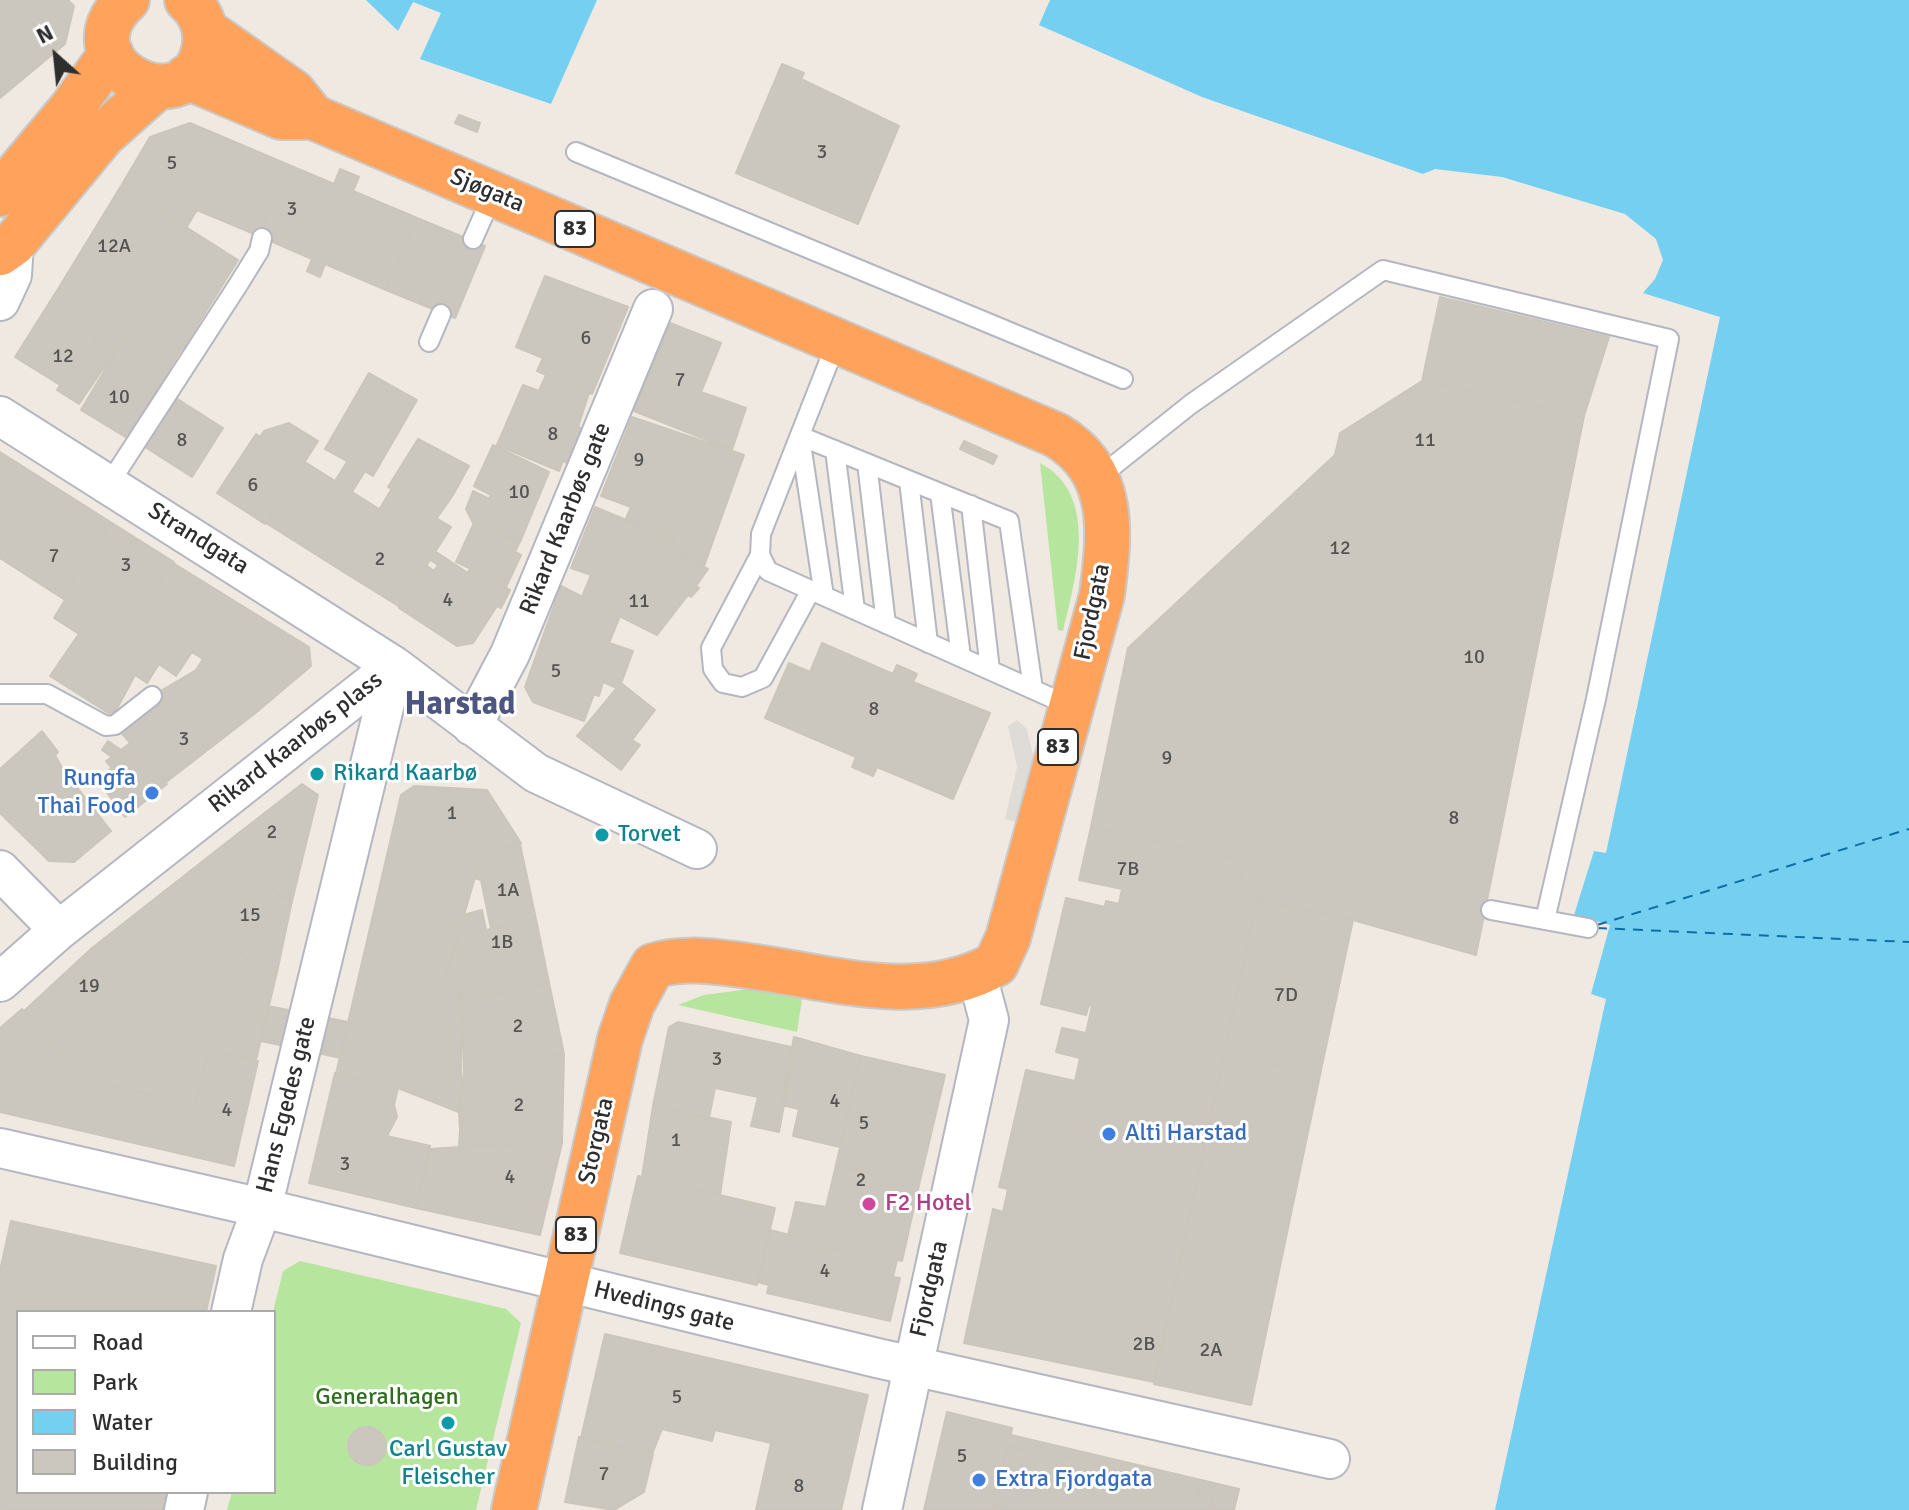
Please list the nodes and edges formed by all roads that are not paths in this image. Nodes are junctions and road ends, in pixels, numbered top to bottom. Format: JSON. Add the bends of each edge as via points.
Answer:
{"nodes":[{"id":1,"x":196,"y":15,"type":"edge"},
{"id":2,"x":111,"y":21,"type":"edge"},
{"id":3,"x":172,"y":82,"type":"junction"},
{"id":4,"x":313,"y":117,"type":"junction"},
{"id":5,"x":576,"y":152,"type":"dead end"},
{"id":6,"x":0,"y":194,"type":"edge"},
{"id":7,"x":493,"y":194,"type":"junction"},
{"id":8,"x":262,"y":238,"type":"dead end"},
{"id":9,"x":473,"y":239,"type":"dead end"},
{"id":10,"x":7,"y":248,"type":"edge"},
{"id":11,"x":0,"y":301,"type":"edge"},
{"id":12,"x":653,"y":309,"type":"dead end"},
{"id":13,"x":441,"y":314,"type":"dead end"},
{"id":14,"x":837,"y":341,"type":"junction"},
{"id":15,"x":429,"y":342,"type":"dead end"},
{"id":16,"x":1123,"y":379,"type":"dead end"},
{"id":17,"x":0,"y":416,"type":"edge"},
{"id":18,"x":800,"y":436,"type":"junction"},
{"id":19,"x":835,"y":450,"type":"junction"},
{"id":20,"x":867,"y":463,"type":"junction"},
{"id":21,"x":1098,"y":478,"type":"junction"},
{"id":22,"x":909,"y":481,"type":"junction"},
{"id":23,"x":109,"y":484,"type":"junction"},
{"id":24,"x":940,"y":493,"type":"junction"},
{"id":25,"x":971,"y":505,"type":"junction"},
{"id":26,"x":760,"y":555,"type":"junction"},
{"id":27,"x":818,"y":593,"type":"junction"},
{"id":28,"x":855,"y":610,"type":"junction"},
{"id":29,"x":886,"y":624,"type":"junction"},
{"id":30,"x":928,"y":643,"type":"junction"},
{"id":31,"x":961,"y":657,"type":"junction"},
{"id":32,"x":394,"y":666,"type":"junction"},
{"id":33,"x":990,"y":670,"type":"junction"},
{"id":34,"x":0,"y":694,"type":"edge"},
{"id":35,"x":152,"y":696,"type":"dead end"},
{"id":36,"x":1051,"y":698,"type":"junction"},
{"id":37,"x":472,"y":726,"type":"junction"},
{"id":38,"x":697,"y":849,"type":"dead end"},
{"id":39,"x":0,"y":870,"type":"edge"},
{"id":40,"x":339,"y":896,"type":"joint"},
{"id":41,"x":1491,"y":910,"type":"dead end"},
{"id":42,"x":1545,"y":920,"type":"junction"},
{"id":43,"x":1588,"y":928,"type":"dead end"},
{"id":44,"x":59,"y":930,"type":"junction"},
{"id":45,"x":977,"y":975,"type":"junction"},
{"id":46,"x":0,"y":982,"type":"edge"},
{"id":47,"x":0,"y":1148,"type":"edge"},
{"id":48,"x":262,"y":1208,"type":"junction"},
{"id":49,"x":566,"y":1283,"type":"junction"},
{"id":50,"x":231,"y":1310,"type":"edge"},
{"id":51,"x":913,"y":1365,"type":"junction"},
{"id":52,"x":1330,"y":1459,"type":"dead end"},
{"id":53,"x":514,"y":1510,"type":"edge"},
{"id":54,"x":882,"y":1510,"type":"edge"}],
"edges":[{"from":1,"to":3,"type":"highway","number":"83","via":[[203,56]]},
{"from":1,"to":4,"type":"highway","name":"Sjøgata","number":"83","via":[[293,92]]},
{"from":2,"to":3,"type":"highway","number":"83","via":[[116,65],[134,81]]},
{"from":2,"to":6,"type":"highway","number":"83","via":[[71,109]]},
{"from":3,"to":4,"type":"highway","name":"Sjøgata","number":"83","via":[[281,117]]},
{"from":3,"to":10,"type":"highway","number":"83","via":[[103,135]]},
{"from":4,"to":7,"type":"highway","name":"Sjøgata","number":"83"},
{"from":5,"to":16,"type":"lane"},
{"from":7,"to":9,"type":"lane"},
{"from":7,"to":14,"type":"highway","name":"Sjøgata","number":"83"},
{"from":8,"to":23,"type":"lane","via":[[238,285]]},
{"from":10,"to":11,"type":"street","via":[[12,275]]},
{"from":12,"to":37,"type":"street","name":"Rikard Kaarbøs gate","via":[[510,654]]},
{"from":13,"to":15,"type":"lane"},
{"from":14,"to":18,"type":"lane"},
{"from":14,"to":21,"type":"highway","name":"Fjordgata","number":"83","via":[[1056,435],[1077,447]]},
{"from":17,"to":23,"type":"street","name":"Strandgata"},
{"from":18,"to":19,"type":"lane"},
{"from":18,"to":26,"type":"lane","via":[[761,534]]},
{"from":18,"to":27,"type":"lane"},
{"from":19,"to":20,"type":"lane"},
{"from":19,"to":28,"type":"lane"},
{"from":20,"to":22,"type":"lane"},
{"from":20,"to":29,"type":"lane"},
{"from":21,"to":36,"type":"highway","name":"Fjordgata","number":"83","via":[[1107,520],[1104,582]]},
{"from":21,"to":42,"type":"lane","via":[[1191,404],[1383,270],[1669,339]]},
{"from":22,"to":24,"type":"lane"},
{"from":22,"to":30,"type":"lane"},
{"from":23,"to":32,"type":"street","name":"Strandgata"},
{"from":24,"to":25,"type":"lane"},
{"from":24,"to":31,"type":"lane"},
{"from":25,"to":33,"type":"lane"},
{"from":25,"to":36,"type":"lane","via":[[1009,521]]},
{"from":26,"to":27,"type":"lane","via":[[768,571]]},
{"from":26,"to":27,"type":"lane","via":[[711,648],[713,669],[723,683],[742,687],[763,678]]},
{"from":27,"to":28,"type":"lane"},
{"from":28,"to":29,"type":"lane"},
{"from":29,"to":30,"type":"lane"},
{"from":30,"to":31,"type":"lane"},
{"from":31,"to":33,"type":"lane"},
{"from":32,"to":37,"type":"street","name":"Rikard Kaarbøs plass"},
{"from":32,"to":40,"type":"street","name":"Rikard Kaarbøs plass"},
{"from":32,"to":44,"type":"street","name":"Rikard Kaarbøs plass"},
{"from":33,"to":36,"type":"lane"},
{"from":34,"to":35,"type":"lane","via":[[47,694],[106,726],[115,725]]},
{"from":36,"to":45,"type":"highway","name":"Fjordgata","number":"83","via":[[1008,938],[996,964]]},
{"from":37,"to":38,"type":"street","via":[[536,773]]},
{"from":39,"to":44,"type":"street"},
{"from":40,"to":48,"type":"street","name":"Hans Egedes gate"},
{"from":41,"to":42,"type":"lane"},
{"from":42,"to":43,"type":"lane"},
{"from":44,"to":46,"type":"street"},
{"from":45,"to":49,"type":"highway","name":"Storgata","number":"83","via":[[933,987],[831,979],[716,961],[677,959],[653,966],[620,1039]]},
{"from":45,"to":51,"type":"street","name":"Fjordgata","via":[[989,1020]]},
{"from":47,"to":48,"type":"street","name":"Hvedings gate"},
{"from":48,"to":49,"type":"street","name":"Hvedings gate"},
{"from":48,"to":50,"type":"street","name":"Hans Egedes gate"},
{"from":49,"to":51,"type":"street","name":"Hvedings gate"},
{"from":49,"to":53,"type":"highway","name":"Storgata","number":"83"},
{"from":51,"to":52,"type":"street","name":"Hvedings gate"},
{"from":51,"to":54,"type":"street","name":"Fjordgata"}]}
